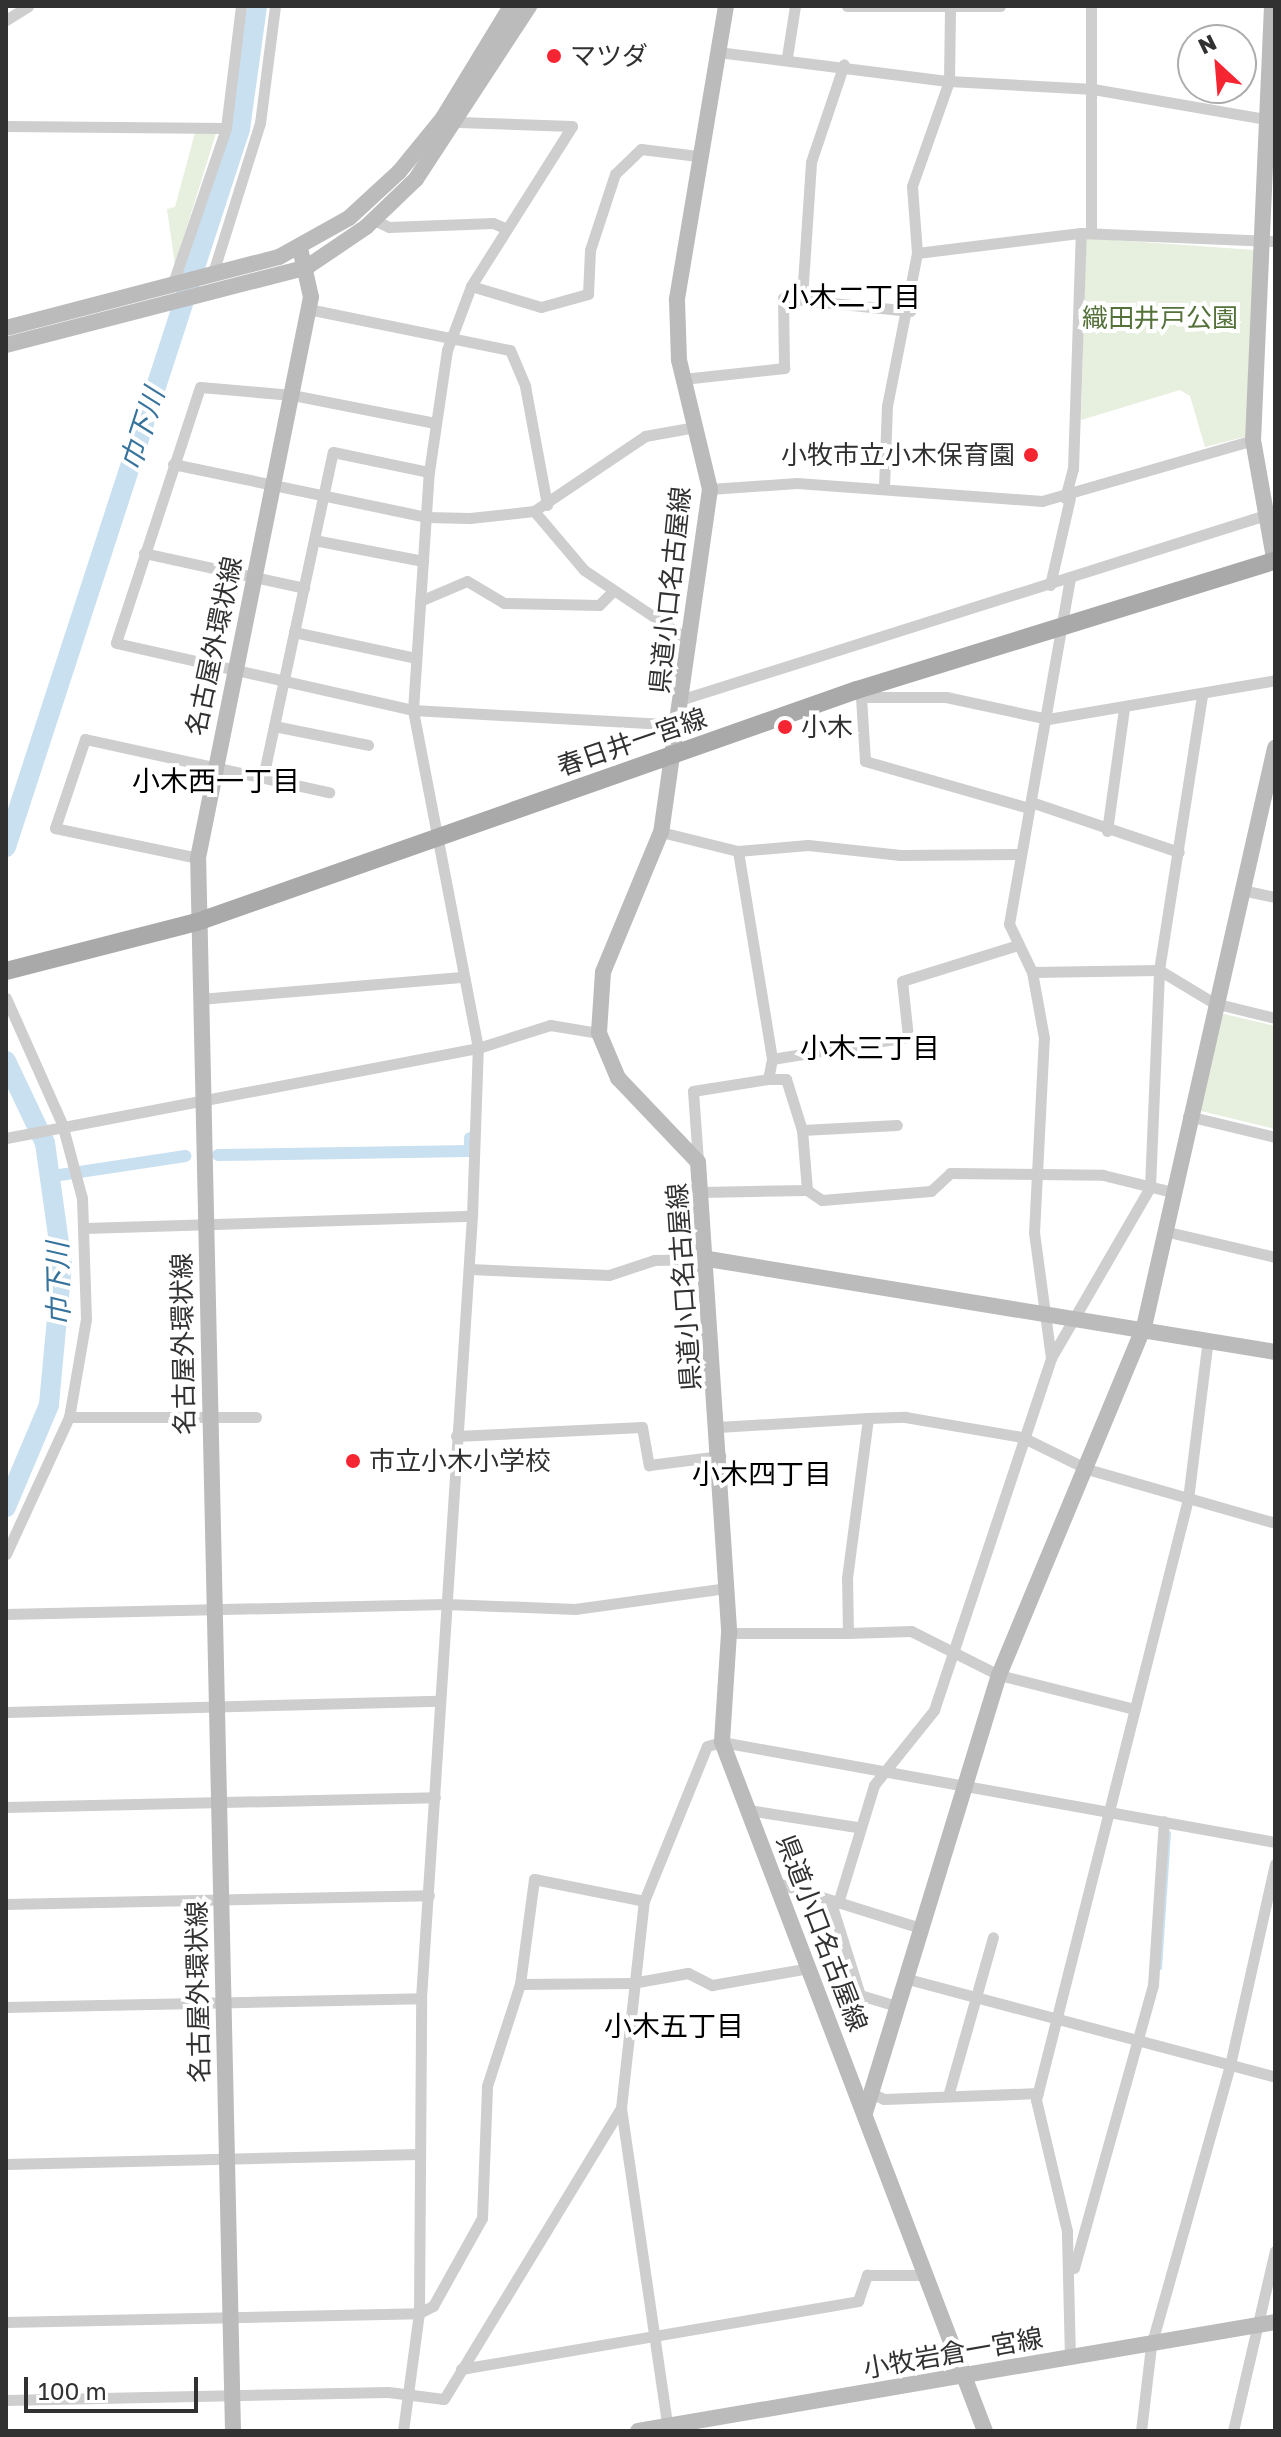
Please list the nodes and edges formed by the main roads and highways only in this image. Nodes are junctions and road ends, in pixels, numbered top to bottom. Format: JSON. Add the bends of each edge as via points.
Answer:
{"nodes":[{"id":1,"x":511,"y":6,"type":"edge"},
{"id":2,"x":529,"y":6,"type":"edge"},
{"id":3,"x":726,"y":6,"type":"edge"},
{"id":4,"x":1272,"y":6,"type":"edge"},
{"id":5,"x":1271,"y":120,"type":"edge"},
{"id":6,"x":1268,"y":242,"type":"edge"},
{"id":7,"x":300,"y":248,"type":"junction"},
{"id":8,"x":307,"y":267,"type":"junction"},
{"id":9,"x":171,"y":294,"type":"junction"},
{"id":10,"x":6,"y":328,"type":"edge"},
{"id":11,"x":6,"y":345,"type":"edge"},
{"id":12,"x":1270,"y":514,"type":"edge"},
{"id":13,"x":1275,"y":562,"type":"edge"},
{"id":14,"x":1275,"y":748,"type":"edge"},
{"id":15,"x":674,"y":756,"type":"junction"},
{"id":16,"x":1272,"y":774,"type":"edge"},
{"id":17,"x":197,"y":922,"type":"junction"},
{"id":18,"x":6,"y":971,"type":"edge"},
{"id":19,"x":708,"y":1259,"type":"junction"},
{"id":20,"x":1144,"y":1327,"type":"junction"},
{"id":21,"x":1275,"y":1352,"type":"edge"},
{"id":22,"x":865,"y":2113,"type":"junction"},
{"id":23,"x":1275,"y":2322,"type":"edge"},
{"id":24,"x":963,"y":2376,"type":"junction"},
{"id":25,"x":667,"y":2428,"type":"edge"},
{"id":26,"x":233,"y":2431,"type":"edge"},
{"id":27,"x":638,"y":2431,"type":"edge"},
{"id":28,"x":985,"y":2431,"type":"edge"}],
"edges":[{"from":1,"to":7,"type":"main road","via":[[443,118],[399,172],[349,218]]},
{"from":2,"to":8,"type":"main road","via":[[416,179],[374,220]]},
{"from":3,"to":15,"type":"main road","name":"県道小口名古屋線","via":[[679,261],[683,379],[710,489]]},
{"from":4,"to":5,"type":"main road"},
{"from":5,"to":6,"type":"main road"},
{"from":6,"to":12,"type":"main road","via":[[1253,440]]},
{"from":7,"to":8,"type":"main road","name":"名古屋外環状線"},
{"from":7,"to":9,"type":"main road"},
{"from":8,"to":9,"type":"main road","via":[[208,293]]},
{"from":8,"to":17,"type":"main road","name":"名古屋外環状線","via":[[308,309],[292,395],[212,766],[198,858]]},
{"from":9,"to":10,"type":"main road"},
{"from":9,"to":11,"type":"main road"},
{"from":12,"to":13,"type":"main road"},
{"from":13,"to":15,"type":"main road","name":"春日井一宮線","via":[[1062,625]]},
{"from":14,"to":16,"type":"main road"},
{"from":15,"to":17,"type":"main road","name":"春日井一宮線"},
{"from":15,"to":19,"type":"main road","name":"県道小口名古屋線","via":[[661,832],[603,972],[599,1033],[618,1078],[698,1162]]},
{"from":16,"to":20,"type":"main road","via":[[1214,1003]]},
{"from":17,"to":18,"type":"main road","name":"春日井一宮線"},
{"from":17,"to":26,"type":"main road","name":"名古屋外環状線"},
{"from":19,"to":20,"type":"main road"},
{"from":19,"to":22,"type":"main road","name":"県道小口名古屋線","via":[[729,1633],[722,1742]]},
{"from":20,"to":21,"type":"main road"},
{"from":20,"to":22,"type":"main road","via":[[999,1675],[917,1927]]},
{"from":22,"to":24,"type":"main road","name":"県道小口名古屋線"},
{"from":23,"to":24,"type":"main road","name":"小牧岩倉一宮線"},
{"from":24,"to":25,"type":"main road","name":"小牧岩倉一宮線"},
{"from":24,"to":28,"type":"main road","name":"県道小口名古屋線"},
{"from":25,"to":27,"type":"main road","name":"小牧岩倉一宮線"}]}
